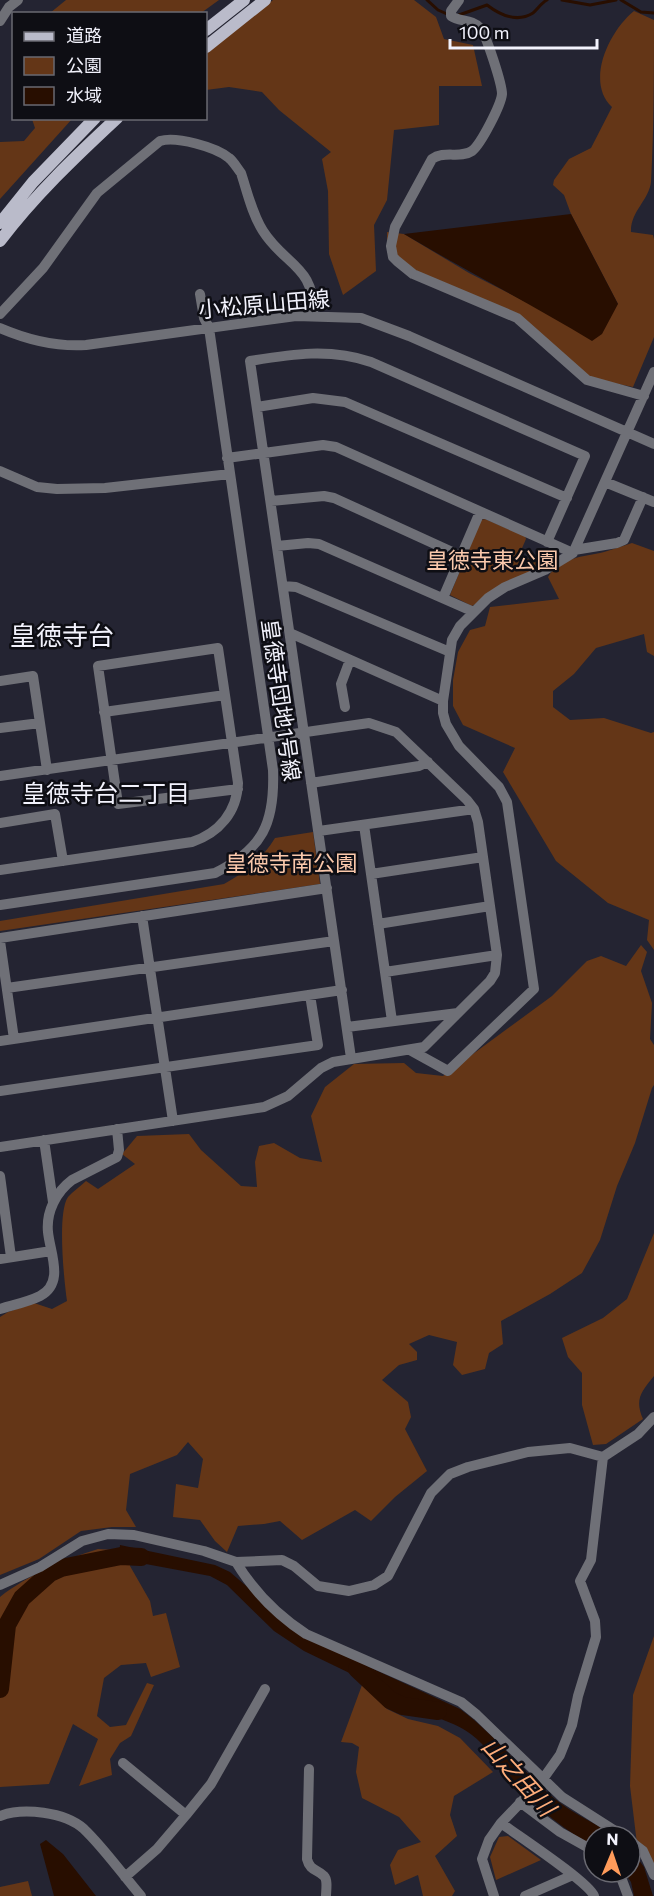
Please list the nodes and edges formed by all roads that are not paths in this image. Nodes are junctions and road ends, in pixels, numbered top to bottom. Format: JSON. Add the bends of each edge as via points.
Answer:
{"nodes":[{"id":1,"x":244,"y":0,"type":"edge"},
{"id":2,"x":265,"y":0,"type":"edge"},
{"id":3,"x":459,"y":0,"type":"edge"},
{"id":4,"x":10,"y":2,"type":"edge"},
{"id":5,"x":0,"y":21,"type":"edge"},
{"id":6,"x":207,"y":29,"type":"edge"},
{"id":7,"x":207,"y":45,"type":"edge"},
{"id":8,"x":93,"y":120,"type":"edge"},
{"id":9,"x":115,"y":120,"type":"edge"},
{"id":10,"x":0,"y":223,"type":"edge"},
{"id":11,"x":0,"y":241,"type":"edge"},
{"id":12,"x":200,"y":294,"type":"dead end"},
{"id":13,"x":0,"y":314,"type":"edge"},
{"id":14,"x":313,"y":316,"type":"junction"},
{"id":15,"x":0,"y":328,"type":"edge"},
{"id":16,"x":208,"y":328,"type":"junction"},
{"id":17,"x":654,"y":374,"type":"edge"},
{"id":18,"x":644,"y":396,"type":"junction"},
{"id":19,"x":257,"y":407,"type":"junction"},
{"id":20,"x":628,"y":432,"type":"junction"},
{"id":21,"x":654,"y":444,"type":"edge"},
{"id":22,"x":264,"y":453,"type":"junction"},
{"id":23,"x":227,"y":458,"type":"junction"},
{"id":24,"x":0,"y":471,"type":"edge"},
{"id":25,"x":230,"y":474,"type":"junction"},
{"id":26,"x":605,"y":482,"type":"junction"},
{"id":27,"x":643,"y":497,"type":"junction"},
{"id":28,"x":567,"y":498,"type":"junction"},
{"id":29,"x":270,"y":501,"type":"junction"},
{"id":30,"x":654,"y":502,"type":"edge"},
{"id":31,"x":480,"y":512,"type":"junction"},
{"id":32,"x":547,"y":542,"type":"junction"},
{"id":33,"x":277,"y":546,"type":"junction"},
{"id":34,"x":574,"y":552,"type":"junction"},
{"id":35,"x":461,"y":556,"type":"junction"},
{"id":36,"x":283,"y":586,"type":"junction"},
{"id":37,"x":443,"y":598,"type":"junction"},
{"id":38,"x":474,"y":612,"type":"junction"},
{"id":39,"x":290,"y":633,"type":"junction"},
{"id":40,"x":450,"y":652,"type":"junction"},
{"id":41,"x":350,"y":660,"type":"junction"},
{"id":42,"x":0,"y":681,"type":"edge"},
{"id":43,"x":225,"y":695,"type":"junction"},
{"id":44,"x":443,"y":701,"type":"junction"},
{"id":45,"x":345,"y":707,"type":"dead end"},
{"id":46,"x":104,"y":712,"type":"junction"},
{"id":47,"x":40,"y":723,"type":"junction"},
{"id":48,"x":0,"y":728,"type":"edge"},
{"id":49,"x":304,"y":731,"type":"junction"},
{"id":50,"x":267,"y":737,"type":"junction"},
{"id":51,"x":232,"y":742,"type":"junction"},
{"id":52,"x":111,"y":760,"type":"junction"},
{"id":53,"x":428,"y":762,"type":"junction"},
{"id":54,"x":46,"y":770,"type":"junction"},
{"id":55,"x":0,"y":776,"type":"edge"},
{"id":56,"x":312,"y":783,"type":"junction"},
{"id":57,"x":238,"y":789,"type":"junction"},
{"id":58,"x":474,"y":809,"type":"junction"},
{"id":59,"x":0,"y":823,"type":"edge"},
{"id":60,"x":364,"y":825,"type":"junction"},
{"id":61,"x":319,"y":831,"type":"junction"},
{"id":62,"x":483,"y":857,"type":"junction"},
{"id":63,"x":63,"y":861,"type":"junction"},
{"id":64,"x":0,"y":870,"type":"edge"},
{"id":65,"x":371,"y":874,"type":"junction"},
{"id":66,"x":327,"y":888,"type":"junction"},
{"id":67,"x":0,"y":905,"type":"edge"},
{"id":68,"x":490,"y":906,"type":"junction"},
{"id":69,"x":142,"y":916,"type":"junction"},
{"id":70,"x":378,"y":924,"type":"junction"},
{"id":71,"x":0,"y":940,"type":"edge"},
{"id":72,"x":334,"y":941,"type":"junction"},
{"id":73,"x":497,"y":955,"type":"junction"},
{"id":74,"x":150,"y":967,"type":"junction"},
{"id":75,"x":385,"y":972,"type":"junction"},
{"id":76,"x":6,"y":988,"type":"junction"},
{"id":77,"x":342,"y":990,"type":"junction"},
{"id":78,"x":310,"y":995,"type":"junction"},
{"id":79,"x":458,"y":1013,"type":"junction"},
{"id":80,"x":157,"y":1018,"type":"junction"},
{"id":81,"x":392,"y":1021,"type":"junction"},
{"id":82,"x":347,"y":1027,"type":"junction"},
{"id":83,"x":14,"y":1039,"type":"junction"},
{"id":84,"x":0,"y":1041,"type":"edge"},
{"id":85,"x":410,"y":1050,"type":"junction"},
{"id":86,"x":351,"y":1058,"type":"junction"},
{"id":87,"x":165,"y":1067,"type":"junction"},
{"id":88,"x":0,"y":1091,"type":"edge"},
{"id":89,"x":173,"y":1120,"type":"junction"},
{"id":90,"x":117,"y":1129,"type":"junction"},
{"id":91,"x":44,"y":1140,"type":"junction"},
{"id":92,"x":0,"y":1147,"type":"edge"},
{"id":93,"x":0,"y":1176,"type":"edge"},
{"id":94,"x":0,"y":1181,"type":"edge"},
{"id":95,"x":53,"y":1202,"type":"junction"},
{"id":96,"x":3,"y":1219,"type":"edge"},
{"id":97,"x":51,"y":1251,"type":"junction"},
{"id":98,"x":5,"y":1258,"type":"edge"},
{"id":99,"x":0,"y":1309,"type":"edge"},
{"id":100,"x":654,"y":1417,"type":"edge"},
{"id":101,"x":603,"y":1457,"type":"junction"},
{"id":102,"x":236,"y":1562,"type":"junction"},
{"id":103,"x":0,"y":1585,"type":"edge"},
{"id":104,"x":265,"y":1689,"type":"dead end"},
{"id":105,"x":123,"y":1763,"type":"dead end"},
{"id":106,"x":309,"y":1769,"type":"dead end"},
{"id":107,"x":542,"y":1780,"type":"junction"},
{"id":108,"x":522,"y":1801,"type":"junction"},
{"id":109,"x":186,"y":1815,"type":"junction"},
{"id":110,"x":0,"y":1816,"type":"edge"},
{"id":111,"x":501,"y":1823,"type":"junction"},
{"id":112,"x":604,"y":1824,"type":"edge"},
{"id":113,"x":582,"y":1844,"type":"edge"},
{"id":114,"x":642,"y":1850,"type":"edge"},
{"id":115,"x":573,"y":1875,"type":"junction"},
{"id":116,"x":654,"y":1875,"type":"edge"},
{"id":117,"x":125,"y":1877,"type":"junction"},
{"id":118,"x":141,"y":1896,"type":"edge"},
{"id":119,"x":326,"y":1896,"type":"edge"},
{"id":120,"x":494,"y":1896,"type":"edge"},
{"id":121,"x":525,"y":1896,"type":"edge"},
{"id":122,"x":594,"y":1896,"type":"edge"}],
"edges":[{"from":1,"to":6,"type":"main road"},
{"from":2,"to":7,"type":"main road"},
{"from":3,"to":18,"type":"street","via":[[451,16],[482,28],[501,85],[501,101],[473,150],[438,154],[432,159],[395,227],[393,257],[413,274],[517,318],[587,380]]},
{"from":4,"to":5,"type":"street"},
{"from":8,"to":10,"type":"main road","via":[[33,182]]},
{"from":9,"to":11,"type":"main road","via":[[71,161]]},
{"from":12,"to":16,"type":"street","name":"皇徳寺団地1号線"},
{"from":13,"to":14,"type":"street","via":[[44,268],[98,193],[160,141],[177,139],[220,152],[236,165],[264,233],[309,283]]},
{"from":14,"to":16,"type":"street","name":"小松原山田線"},
{"from":14,"to":20,"type":"street","name":"小松原山田線","via":[[361,318]]},
{"from":15,"to":16,"type":"street","name":"小松原山田線","via":[[67,346]]},
{"from":16,"to":23,"type":"street","name":"皇徳寺団地1号線"},
{"from":17,"to":18,"type":"street"},
{"from":18,"to":20,"type":"street"},
{"from":19,"to":22,"type":"street"},
{"from":19,"to":28,"type":"street","via":[[313,398],[345,402]]},
{"from":19,"to":28,"type":"street","via":[[250,361],[311,352],[353,356],[585,456]]},
{"from":20,"to":21,"type":"street","name":"小松原山田線"},
{"from":20,"to":26,"type":"street"},
{"from":22,"to":23,"type":"street"},
{"from":22,"to":29,"type":"street"},
{"from":22,"to":31,"type":"street","via":[[336,447]]},
{"from":23,"to":25,"type":"street","name":"皇徳寺団地1号線"},
{"from":24,"to":25,"type":"street","via":[[37,487],[57,489],[105,488]]},
{"from":25,"to":50,"type":"street","name":"皇徳寺団地1号線"},
{"from":26,"to":27,"type":"street"},
{"from":26,"to":34,"type":"street"},
{"from":27,"to":30,"type":"street"},
{"from":27,"to":34,"type":"street","via":[[624,540]]},
{"from":28,"to":32,"type":"street"},
{"from":29,"to":33,"type":"street"},
{"from":29,"to":35,"type":"street","via":[[334,498]]},
{"from":31,"to":32,"type":"street"},
{"from":31,"to":35,"type":"street"},
{"from":32,"to":34,"type":"street"},
{"from":33,"to":36,"type":"street"},
{"from":33,"to":37,"type":"street","via":[[319,544]]},
{"from":34,"to":38,"type":"street","via":[[497,591]]},
{"from":35,"to":37,"type":"street"},
{"from":36,"to":39,"type":"street"},
{"from":36,"to":40,"type":"street","via":[[296,587]]},
{"from":37,"to":38,"type":"street"},
{"from":38,"to":40,"type":"street","via":[[455,633]]},
{"from":39,"to":41,"type":"street"},
{"from":39,"to":49,"type":"street"},
{"from":40,"to":44,"type":"street"},
{"from":41,"to":44,"type":"street"},
{"from":41,"to":45,"type":"street","via":[[341,684]]},
{"from":42,"to":47,"type":"street","via":[[33,676]]},
{"from":43,"to":46,"type":"street"},
{"from":43,"to":46,"type":"street","via":[[218,648],[98,666]]},
{"from":43,"to":51,"type":"street"},
{"from":44,"to":85,"type":"street","via":[[443,713],[453,739],[499,787],[507,802],[534,989],[448,1071]]},
{"from":46,"to":52,"type":"street"},
{"from":47,"to":48,"type":"street"},
{"from":47,"to":54,"type":"street"},
{"from":49,"to":50,"type":"street"},
{"from":49,"to":53,"type":"street","via":[[378,725],[396,732]]},
{"from":49,"to":56,"type":"street"},
{"from":50,"to":51,"type":"street"},
{"from":50,"to":67,"type":"street","name":"皇徳寺団地1号線","via":[[274,795],[270,818],[261,836],[234,864],[215,873]]},
{"from":51,"to":52,"type":"street"},
{"from":51,"to":57,"type":"street"},
{"from":52,"to":54,"type":"street"},
{"from":52,"to":57,"type":"street","via":[[118,804]]},
{"from":53,"to":56,"type":"street"},
{"from":53,"to":58,"type":"street"},
{"from":54,"to":55,"type":"street"},
{"from":56,"to":61,"type":"street"},
{"from":57,"to":63,"type":"street","via":[[225,821],[202,838]]},
{"from":58,"to":60,"type":"street"},
{"from":58,"to":62,"type":"street"},
{"from":59,"to":63,"type":"street","via":[[55,814]]},
{"from":60,"to":61,"type":"street"},
{"from":60,"to":65,"type":"street"},
{"from":61,"to":66,"type":"street"},
{"from":62,"to":65,"type":"street"},
{"from":62,"to":68,"type":"street"},
{"from":63,"to":64,"type":"street"},
{"from":65,"to":70,"type":"street"},
{"from":66,"to":69,"type":"street"},
{"from":66,"to":72,"type":"street"},
{"from":68,"to":70,"type":"street"},
{"from":68,"to":73,"type":"street"},
{"from":69,"to":71,"type":"street"},
{"from":69,"to":74,"type":"street"},
{"from":70,"to":75,"type":"street"},
{"from":71,"to":76,"type":"street"},
{"from":72,"to":74,"type":"street"},
{"from":72,"to":77,"type":"street"},
{"from":73,"to":75,"type":"street"},
{"from":73,"to":79,"type":"street","via":[[495,973]]},
{"from":74,"to":76,"type":"street"},
{"from":74,"to":80,"type":"street"},
{"from":75,"to":81,"type":"street"},
{"from":76,"to":83,"type":"street"},
{"from":77,"to":78,"type":"street"},
{"from":77,"to":82,"type":"street"},
{"from":78,"to":80,"type":"street"},
{"from":78,"to":87,"type":"street","via":[[318,1045]]},
{"from":79,"to":81,"type":"street"},
{"from":79,"to":85,"type":"street","via":[[428,1044]]},
{"from":80,"to":83,"type":"street"},
{"from":80,"to":87,"type":"street"},
{"from":81,"to":82,"type":"street"},
{"from":82,"to":86,"type":"street"},
{"from":83,"to":84,"type":"street"},
{"from":85,"to":86,"type":"street"},
{"from":86,"to":89,"type":"street","via":[[321,1068],[276,1103]]},
{"from":87,"to":88,"type":"street"},
{"from":87,"to":89,"type":"street"},
{"from":89,"to":90,"type":"street"},
{"from":90,"to":91,"type":"street"},
{"from":90,"to":95,"type":"street","via":[[117,1157],[72,1180]]},
{"from":91,"to":92,"type":"street"},
{"from":91,"to":95,"type":"street"},
{"from":93,"to":94,"type":"street"},
{"from":94,"to":96,"type":"street"},
{"from":95,"to":97,"type":"street","via":[[48,1226]]},
{"from":96,"to":98,"type":"street"},
{"from":97,"to":98,"type":"street"},
{"from":97,"to":99,"type":"street","via":[[55,1273],[51,1286],[40,1296]]},
{"from":100,"to":101,"type":"street","via":[[638,1434]]},
{"from":101,"to":102,"type":"street","via":[[570,1448],[528,1452],[450,1474],[431,1493],[388,1576],[374,1585],[333,1590],[318,1586],[282,1560]]},
{"from":101,"to":107,"type":"street","via":[[591,1560],[580,1581],[595,1621],[596,1637],[566,1742]]},
{"from":102,"to":103,"type":"street","via":[[134,1535],[108,1534],[82,1541],[40,1568]]},
{"from":102,"to":107,"type":"street","via":[[284,1620],[306,1634],[461,1702]]},
{"from":104,"to":109,"type":"street","via":[[211,1784]]},
{"from":105,"to":109,"type":"street"},
{"from":106,"to":119,"type":"street","via":[[308,1859],[312,1870],[324,1876]]},
{"from":107,"to":108,"type":"street"},
{"from":107,"to":112,"type":"street"},
{"from":108,"to":111,"type":"street"},
{"from":108,"to":113,"type":"street"},
{"from":109,"to":117,"type":"street","via":[[157,1849]]},
{"from":110,"to":117,"type":"street","via":[[25,1811],[68,1819],[83,1828]]},
{"from":111,"to":115,"type":"street"},
{"from":111,"to":120,"type":"street","via":[[482,1859]]},
{"from":114,"to":116,"type":"street"},
{"from":115,"to":121,"type":"street"},
{"from":115,"to":122,"type":"street"},
{"from":117,"to":118,"type":"street"}]}
